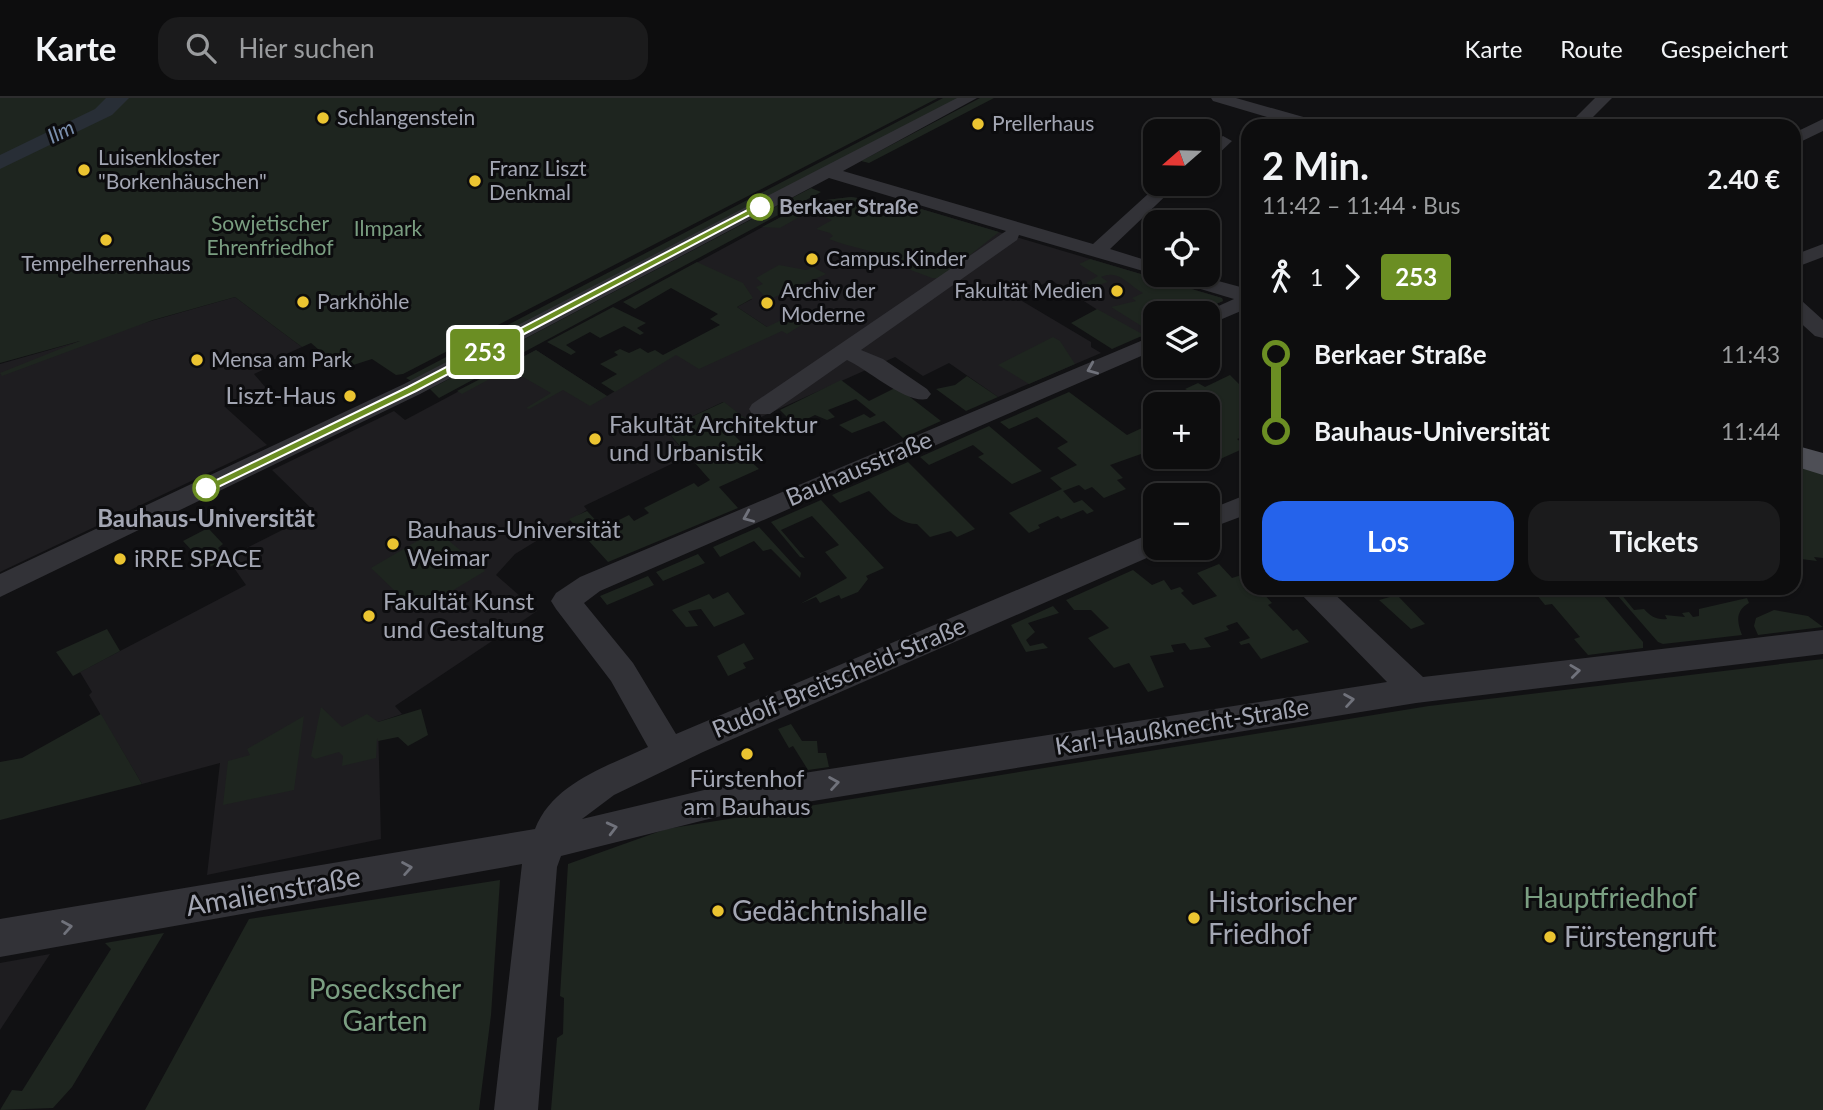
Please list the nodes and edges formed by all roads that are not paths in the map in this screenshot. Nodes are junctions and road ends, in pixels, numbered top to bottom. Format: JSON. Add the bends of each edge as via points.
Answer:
{"nodes":[{"id":1,"x":969,"y":98,"type":"edge"},
{"id":2,"x":1219,"y":98,"type":"edge"},
{"id":3,"x":1604,"y":98,"type":"edge"},
{"id":4,"x":1284,"y":100,"type":"dead end"},
{"id":5,"x":1268,"y":113,"type":"junction"},
{"id":6,"x":1290,"y":119,"type":"edge"},
{"id":7,"x":1583,"y":119,"type":"edge"},
{"id":8,"x":1823,"y":124,"type":"edge"},
{"id":9,"x":1801,"y":136,"type":"edge"},
{"id":10,"x":1223,"y":141,"type":"dead end"},
{"id":11,"x":1220,"y":143,"type":"edge"},
{"id":12,"x":827,"y":172,"type":"junction"},
{"id":13,"x":1157,"y":196,"type":"edge"},
{"id":14,"x":1010,"y":236,"type":"dead end"},
{"id":15,"x":1823,"y":250,"type":"edge"},
{"id":16,"x":1096,"y":252,"type":"junction"},
{"id":17,"x":1801,"y":259,"type":"edge"},
{"id":18,"x":1143,"y":266,"type":"edge"},
{"id":19,"x":1213,"y":287,"type":"edge"},
{"id":20,"x":1241,"y":296,"type":"edge"},
{"id":21,"x":1241,"y":302,"type":"edge"},
{"id":22,"x":1801,"y":312,"type":"edge"},
{"id":23,"x":1220,"y":313,"type":"edge"},
{"id":24,"x":1823,"y":331,"type":"edge"},
{"id":25,"x":1143,"y":347,"type":"edge"},
{"id":26,"x":845,"y":351,"type":"junction"},
{"id":27,"x":919,"y":394,"type":"dead end"},
{"id":28,"x":761,"y":409,"type":"dead end"},
{"id":29,"x":1801,"y":457,"type":"edge"},
{"id":30,"x":1823,"y":464,"type":"edge"},
{"id":31,"x":1143,"y":548,"type":"edge"},
{"id":32,"x":0,"y":586,"type":"edge"},
{"id":33,"x":1317,"y":595,"type":"edge"},
{"id":34,"x":1823,"y":642,"type":"edge"},
{"id":35,"x":1416,"y":690,"type":"junction"},
{"id":36,"x":669,"y":752,"type":"junction"},
{"id":37,"x":545,"y":844,"type":"junction"},
{"id":38,"x":0,"y":938,"type":"edge"},
{"id":39,"x":516,"y":1110,"type":"edge"}],
"edges":[{"from":1,"to":12,"type":"street"},
{"from":2,"to":5,"type":"street"},
{"from":3,"to":7,"type":"street"},
{"from":4,"to":5,"type":"street"},
{"from":5,"to":6,"type":"street"},
{"from":8,"to":9,"type":"street"},
{"from":10,"to":11,"type":"street"},
{"from":12,"to":16,"type":"street"},
{"from":12,"to":32,"type":"street","via":[[412,389]]},
{"from":13,"to":16,"type":"street"},
{"from":14,"to":26,"type":"street"},
{"from":15,"to":17,"type":"street"},
{"from":16,"to":18,"type":"street"},
{"from":19,"to":20,"type":"street"},
{"from":21,"to":23,"type":"street"},
{"from":22,"to":24,"type":"street"},
{"from":25,"to":36,"type":"street","name":"Bauhausstraße","one_way":true,"via":[[610,576],[566,601],[622,672]]},
{"from":26,"to":27,"type":"street","name":"Bauhausstraße","via":[[875,364]]},
{"from":26,"to":28,"type":"street"},
{"from":29,"to":30,"type":"main road"},
{"from":31,"to":36,"type":"street","name":"Rudolf-Breitscheid-Straße"},
{"from":33,"to":35,"type":"street"},
{"from":35,"to":34,"type":"street","name":"Karl-Haußknecht-Straße","one_way":true},
{"from":37,"to":35,"type":"street","name":"Karl-Haußknecht-Straße","one_way":true,"via":[[711,803]]},
{"from":36,"to":37,"type":"street","name":"Rudolf-Breitscheid-Straße","via":[[576,801],[556,822]]},
{"from":38,"to":37,"type":"street","name":"Amalienstraße","one_way":true},
{"from":37,"to":39,"type":"street"}]}
